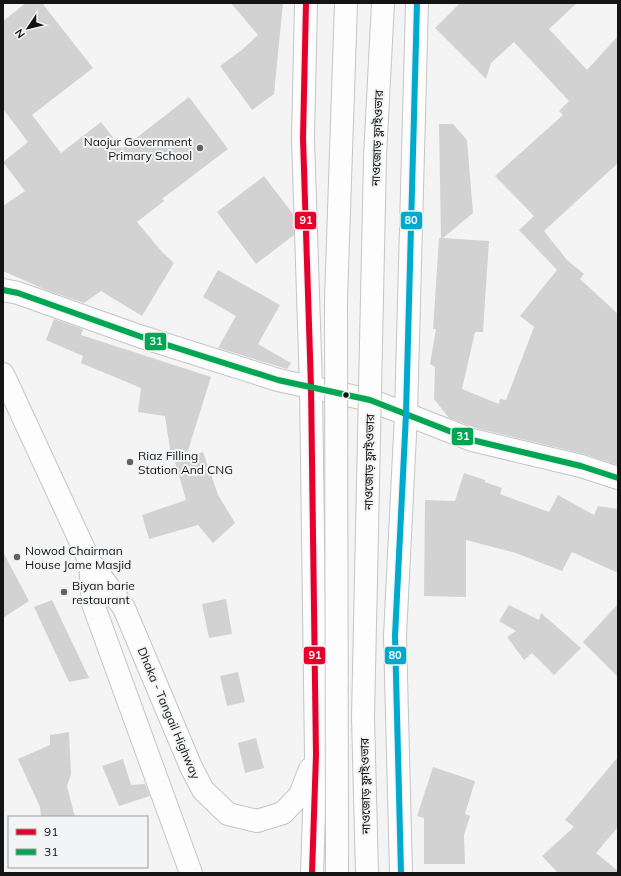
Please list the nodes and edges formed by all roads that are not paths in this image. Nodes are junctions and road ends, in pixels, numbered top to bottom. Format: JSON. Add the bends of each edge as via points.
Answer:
{"nodes":[{"id":1,"x":306,"y":3,"type":"edge"},
{"id":2,"x":346,"y":3,"type":"edge"},
{"id":3,"x":383,"y":3,"type":"edge"},
{"id":4,"x":417,"y":3,"type":"edge"},
{"id":5,"x":3,"y":290,"type":"edge"},
{"id":6,"x":3,"y":374,"type":"edge"},
{"id":7,"x":311,"y":387,"type":"junction"},
{"id":8,"x":406,"y":414,"type":"junction"},
{"id":9,"x":618,"y":478,"type":"edge"},
{"id":10,"x":90,"y":562,"type":"junction"},
{"id":11,"x":316,"y":755,"type":"junction"},
{"id":12,"x":190,"y":873,"type":"edge"},
{"id":13,"x":312,"y":873,"type":"edge"},
{"id":14,"x":337,"y":873,"type":"edge"},
{"id":15,"x":367,"y":873,"type":"edge"},
{"id":16,"x":401,"y":873,"type":"edge"}],
"edges":[{"from":1,"to":7,"type":"main road","via":[[303,138]]},
{"from":2,"to":14,"type":"main road","bridge":true,"via":[[336,300]]},
{"from":3,"to":15,"type":"main road","name":"নাওজোড় ফ্লাইওভার","bridge":true,"via":[[375,157],[363,710]]},
{"from":4,"to":8,"type":"main road"},
{"from":5,"to":7,"type":"main road","via":[[271,378]]},
{"from":6,"to":10,"type":"main road","name":"Dhaka - Tangail Highway"},
{"from":7,"to":8,"type":"main road","via":[[370,400]]},
{"from":7,"to":11,"type":"main road"},
{"from":8,"to":9,"type":"main road","via":[[472,440],[581,466]]},
{"from":8,"to":16,"type":"main road","via":[[395,636]]},
{"from":10,"to":11,"type":"main road","name":"Dhaka - Tangail Highway","via":[[124,608],[203,790],[228,814],[257,821],[283,813],[300,795]]},
{"from":10,"to":12,"type":"main road","name":"Dhaka - Tangail Highway","via":[[93,604]]},
{"from":11,"to":13,"type":"main road"}]}
